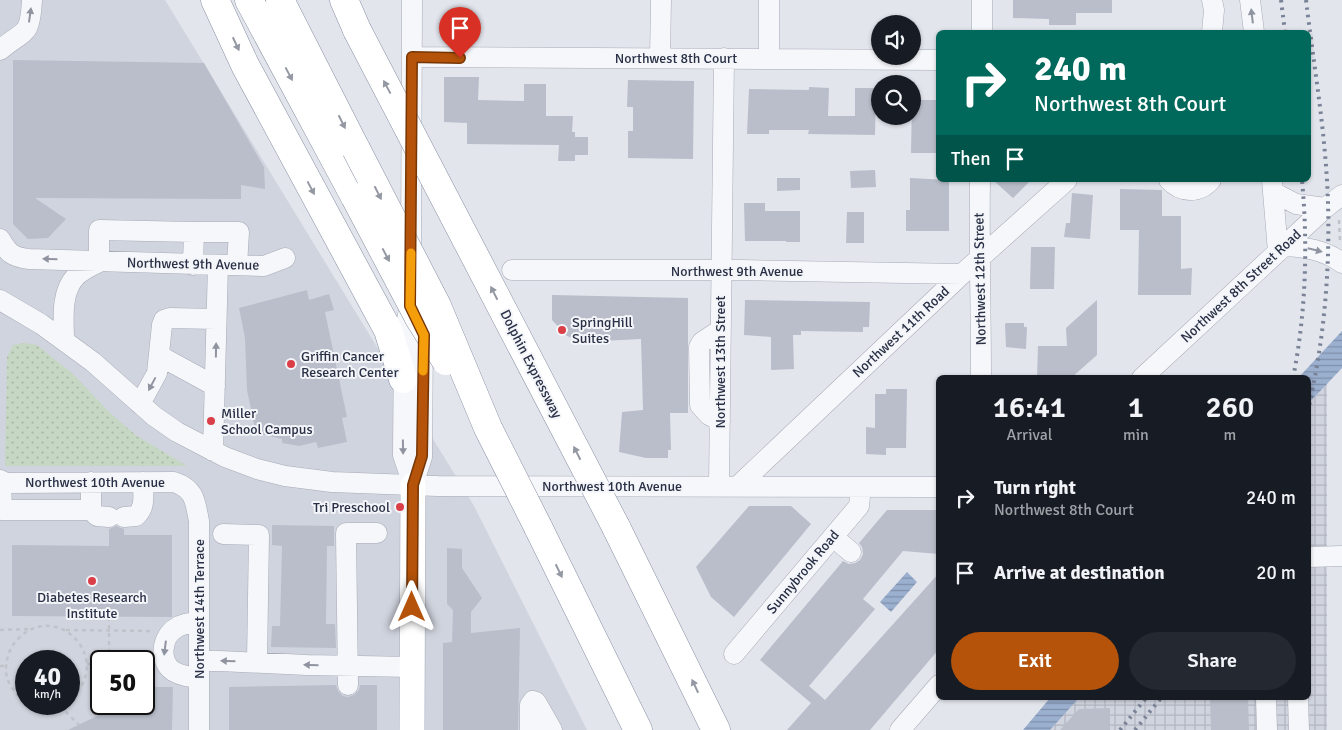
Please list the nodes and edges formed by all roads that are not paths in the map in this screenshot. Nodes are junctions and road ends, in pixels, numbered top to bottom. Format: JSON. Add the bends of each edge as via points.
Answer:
{"nodes":[{"id":1,"x":32,"y":0,"type":"edge"},
{"id":2,"x":214,"y":0,"type":"edge"},
{"id":3,"x":249,"y":0,"type":"edge"},
{"id":4,"x":280,"y":0,"type":"edge"},
{"id":5,"x":344,"y":0,"type":"edge"},
{"id":6,"x":412,"y":0,"type":"edge"},
{"id":7,"x":661,"y":0,"type":"edge"},
{"id":8,"x":769,"y":0,"type":"edge"},
{"id":9,"x":982,"y":0,"type":"edge"},
{"id":10,"x":1212,"y":0,"type":"edge"},
{"id":11,"x":1250,"y":0,"type":"edge"},
{"id":12,"x":982,"y":30,"type":"edge"},
{"id":13,"x":1212,"y":30,"type":"edge"},
{"id":14,"x":1254,"y":30,"type":"edge"},
{"id":15,"x":0,"y":50,"type":"edge"},
{"id":16,"x":412,"y":57,"type":"junction"},
{"id":17,"x":660,"y":58,"type":"junction"},
{"id":18,"x":724,"y":58,"type":"junction"},
{"id":19,"x":769,"y":58,"type":"junction"},
{"id":20,"x":936,"y":60,"type":"edge"},
{"id":21,"x":980,"y":182,"type":"edge"},
{"id":22,"x":1065,"y":182,"type":"edge"},
{"id":23,"x":1171,"y":182,"type":"edge"},
{"id":24,"x":1208,"y":182,"type":"edge"},
{"id":25,"x":1272,"y":186,"type":"edge"},
{"id":26,"x":1342,"y":195,"type":"edge"},
{"id":27,"x":1332,"y":212,"type":"junction"},
{"id":28,"x":194,"y":232,"type":"junction"},
{"id":29,"x":0,"y":239,"type":"edge"},
{"id":30,"x":1281,"y":249,"type":"junction"},
{"id":31,"x":1341,"y":254,"type":"edge"},
{"id":32,"x":285,"y":258,"type":"dead end"},
{"id":33,"x":981,"y":258,"type":"junction"},
{"id":34,"x":99,"y":262,"type":"junction"},
{"id":35,"x":193,"y":264,"type":"junction"},
{"id":36,"x":218,"y":265,"type":"junction"},
{"id":37,"x":237,"y":265,"type":"junction"},
{"id":38,"x":512,"y":270,"type":"dead end"},
{"id":39,"x":720,"y":270,"type":"junction"},
{"id":40,"x":962,"y":274,"type":"junction"},
{"id":41,"x":0,"y":300,"type":"edge"},
{"id":42,"x":410,"y":306,"type":"junction"},
{"id":43,"x":216,"y":320,"type":"junction"},
{"id":44,"x":64,"y":340,"type":"junction"},
{"id":45,"x":160,"y":356,"type":"junction"},
{"id":46,"x":981,"y":375,"type":"edge"},
{"id":47,"x":1145,"y":375,"type":"edge"},
{"id":48,"x":403,"y":379,"type":"junction"},
{"id":49,"x":215,"y":386,"type":"junction"},
{"id":50,"x":140,"y":404,"type":"junction"},
{"id":51,"x":488,"y":428,"type":"junction"},
{"id":52,"x":213,"y":451,"type":"junction"},
{"id":53,"x":1,"y":481,"type":"edge"},
{"id":54,"x":91,"y":482,"type":"junction"},
{"id":55,"x":143,"y":482,"type":"junction"},
{"id":56,"x":413,"y":485,"type":"junction"},
{"id":57,"x":729,"y":486,"type":"junction"},
{"id":58,"x":861,"y":486,"type":"junction"},
{"id":59,"x":936,"y":487,"type":"edge"},
{"id":60,"x":189,"y":489,"type":"joint"},
{"id":61,"x":108,"y":515,"type":"junction"},
{"id":62,"x":377,"y":533,"type":"dead end"},
{"id":63,"x":223,"y":534,"type":"dead end"},
{"id":64,"x":833,"y":537,"type":"junction"},
{"id":65,"x":851,"y":552,"type":"dead end"},
{"id":66,"x":1311,"y":556,"type":"edge"},
{"id":67,"x":1342,"y":556,"type":"edge"},
{"id":68,"x":199,"y":622,"type":"junction"},
{"id":69,"x":734,"y":654,"type":"dead end"},
{"id":70,"x":257,"y":662,"type":"junction"},
{"id":71,"x":412,"y":667,"type":"junction"},
{"id":72,"x":199,"y":669,"type":"junction"},
{"id":73,"x":347,"y":676,"type":"junction"},
{"id":74,"x":936,"y":688,"type":"edge"},
{"id":75,"x":1266,"y":700,"type":"edge"},
{"id":76,"x":1298,"y":700,"type":"edge"},
{"id":77,"x":199,"y":730,"type":"edge"},
{"id":78,"x":412,"y":730,"type":"edge"},
{"id":79,"x":530,"y":730,"type":"edge"},
{"id":80,"x":552,"y":730,"type":"edge"},
{"id":81,"x":638,"y":730,"type":"edge"},
{"id":82,"x":716,"y":730,"type":"edge"},
{"id":83,"x":900,"y":730,"type":"edge"},
{"id":84,"x":1266,"y":730,"type":"edge"},
{"id":85,"x":1299,"y":730,"type":"edge"}],
"edges":[{"from":15,"to":1,"type":"street","one_way":true,"via":[[28,29]]},
{"from":2,"to":48,"type":"highway","one_way":true,"via":[[245,65],[388,330]]},
{"from":3,"to":51,"type":"highway","one_way":true,"bridge":true,"via":[[419,318]]},
{"from":4,"to":51,"type":"highway","one_way":true,"bridge":true,"via":[[437,306]]},
{"from":82,"to":5,"type":"highway","name":"Dolphin Expressway","one_way":true,"bridge":true,"via":[[616,527]]},
{"from":6,"to":16,"type":"street"},
{"from":7,"to":17,"type":"street"},
{"from":8,"to":19,"type":"street"},
{"from":9,"to":12,"type":"street"},
{"from":10,"to":13,"type":"street"},
{"from":14,"to":11,"type":"street","one_way":true},
{"from":16,"to":17,"type":"street","name":"Northwest 8th Court"},
{"from":16,"to":42,"type":"street"},
{"from":17,"to":18,"type":"street","name":"Northwest 8th Court"},
{"from":18,"to":19,"type":"street","name":"Northwest 8th Court"},
{"from":18,"to":39,"type":"street","name":"Northwest 13th Street"},
{"from":19,"to":20,"type":"street","name":"Northwest 8th Court"},
{"from":21,"to":33,"type":"street","name":"Northwest 12th Street"},
{"from":22,"to":33,"type":"street","name":"Northwest 11th Road"},
{"from":23,"to":24,"type":"street","via":[[1186,190],[1196,190]]},
{"from":25,"to":27,"type":"street","via":[[1296,204]]},
{"from":25,"to":30,"type":"street"},
{"from":26,"to":27,"type":"street","name":"Northwest 8th Street Road"},
{"from":27,"to":30,"type":"street","name":"Northwest 8th Street Road"},
{"from":28,"to":34,"type":"street","via":[[99,230]]},
{"from":28,"to":35,"type":"street"},
{"from":28,"to":37,"type":"street","via":[[238,232]]},
{"from":34,"to":29,"type":"street","name":"Northwest 9th Avenue","one_way":true,"via":[[20,258],[9,254]]},
{"from":30,"to":31,"type":"street","one_way":true,"via":[[1318,250],[1335,258]]},
{"from":30,"to":47,"type":"street","name":"Northwest 8th Street Road"},
{"from":32,"to":37,"type":"street","name":"Northwest 9th Avenue","via":[[264,266]]},
{"from":33,"to":40,"type":"street","name":"Northwest 11th Road"},
{"from":33,"to":46,"type":"street","name":"Northwest 12th Street"},
{"from":34,"to":35,"type":"street","name":"Northwest 9th Avenue"},
{"from":34,"to":44,"type":"street","via":[[76,276],[68,287]]},
{"from":35,"to":36,"type":"street","name":"Northwest 9th Avenue"},
{"from":36,"to":37,"type":"street","name":"Northwest 9th Avenue"},
{"from":36,"to":43,"type":"street"},
{"from":38,"to":39,"type":"street","name":"Northwest 9th Avenue"},
{"from":39,"to":40,"type":"street","name":"Northwest 9th Avenue"},
{"from":39,"to":57,"type":"street","name":"Northwest 13th Street","via":[[720,421]]},
{"from":40,"to":57,"type":"street","name":"Northwest 11th Road"},
{"from":41,"to":44,"type":"street"},
{"from":42,"to":48,"type":"street","via":[[404,333]]},
{"from":42,"to":56,"type":"street","via":[[424,335],[422,456]]},
{"from":43,"to":45,"type":"street","via":[[164,320]]},
{"from":49,"to":43,"type":"street","one_way":true},
{"from":44,"to":50,"type":"street"},
{"from":45,"to":49,"type":"street"},
{"from":45,"to":50,"type":"street","one_way":true,"via":[[157,373]]},
{"from":48,"to":56,"type":"street","one_way":true,"via":[[403,455]]},
{"from":49,"to":52,"type":"street"},
{"from":50,"to":52,"type":"street","via":[[178,432]]},
{"from":51,"to":81,"type":"highway","one_way":true,"bridge":true},
{"from":52,"to":56,"type":"street","name":"Northwest 10th Avenue","via":[[257,469],[285,476],[332,482]]},
{"from":53,"to":54,"type":"street","name":"Northwest 10th Avenue"},
{"from":53,"to":61,"type":"street","via":[[2,510]]},
{"from":54,"to":55,"type":"street","name":"Northwest 10th Avenue"},
{"from":54,"to":61,"type":"street"},
{"from":55,"to":60,"type":"street","name":"Northwest 10th Avenue","via":[[174,482]]},
{"from":55,"to":61,"type":"street","via":[[142,511],[136,516]]},
{"from":56,"to":57,"type":"street","name":"Northwest 10th Avenue"},
{"from":56,"to":71,"type":"main road"},
{"from":57,"to":58,"type":"street","name":"Northwest 10th Avenue"},
{"from":58,"to":59,"type":"street","name":"Northwest 10th Avenue"},
{"from":58,"to":64,"type":"street","name":"Sunnybrook Road","via":[[859,506]]},
{"from":60,"to":68,"type":"street","name":"Northwest 14th Terrace","via":[[199,520]]},
{"from":62,"to":73,"type":"street","via":[[346,533]]},
{"from":63,"to":70,"type":"street","via":[[259,535]]},
{"from":64,"to":65,"type":"street"},
{"from":64,"to":69,"type":"street","name":"Sunnybrook Road"},
{"from":66,"to":67,"type":"street"},
{"from":68,"to":72,"type":"street","name":"Northwest 14th Terrace"},
{"from":68,"to":72,"type":"street","one_way":true,"via":[[175,628],[168,635],[163,652],[164,661],[174,672],[184,676]]},
{"from":70,"to":72,"type":"street","one_way":true},
{"from":73,"to":70,"type":"street","one_way":true},
{"from":71,"to":73,"type":"street"},
{"from":71,"to":78,"type":"main road"},
{"from":72,"to":77,"type":"street","name":"Northwest 14th Terrace"},
{"from":74,"to":83,"type":"street"},
{"from":75,"to":84,"type":"street"},
{"from":76,"to":85,"type":"street"},
{"from":79,"to":80,"type":"street","via":[[530,705],[533,701]]}]}
